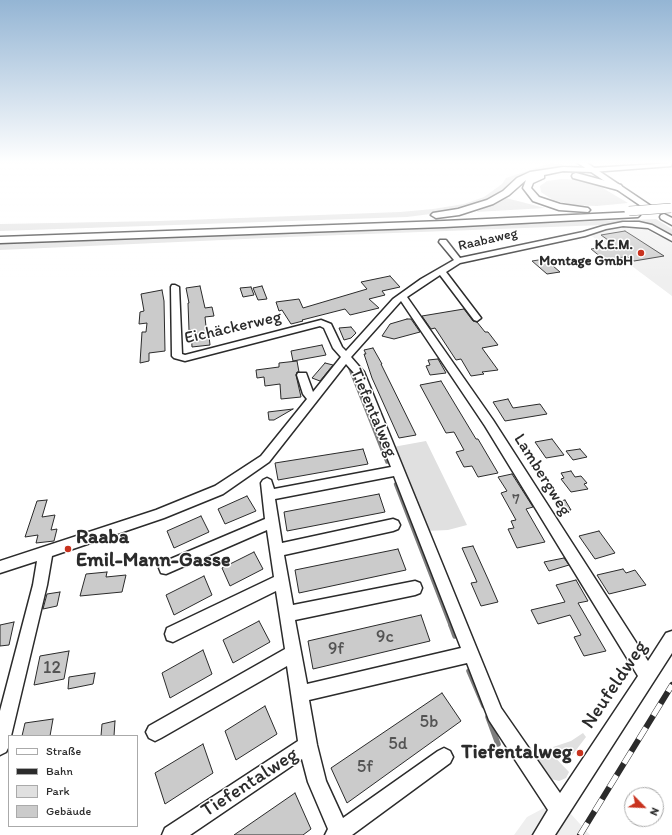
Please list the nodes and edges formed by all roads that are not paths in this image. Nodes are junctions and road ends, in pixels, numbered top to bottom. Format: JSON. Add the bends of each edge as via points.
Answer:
{"nodes":[{"id":1,"x":487,"y":202,"type":"edge"},
{"id":2,"x":545,"y":202,"type":"edge"},
{"id":3,"x":641,"y":202,"type":"edge"},
{"id":4,"x":647,"y":206,"type":"dead end"},
{"id":5,"x":614,"y":211,"type":"junction"},
{"id":6,"x":670,"y":211,"type":"edge"},
{"id":7,"x":632,"y":213,"type":"junction"},
{"id":8,"x":401,"y":221,"type":"junction"},
{"id":9,"x":672,"y":222,"type":"edge"},
{"id":10,"x":0,"y":235,"type":"edge"},
{"id":11,"x":672,"y":239,"type":"edge"},
{"id":12,"x":0,"y":240,"type":"edge"},
{"id":13,"x":443,"y":242,"type":"dead end"},
{"id":14,"x":458,"y":261,"type":"junction"},
{"id":15,"x":441,"y":271,"type":"junction"},
{"id":16,"x":175,"y":287,"type":"dead end"},
{"id":17,"x":402,"y":297,"type":"junction"},
{"id":18,"x":477,"y":318,"type":"dead end"},
{"id":19,"x":347,"y":356,"type":"junction"},
{"id":20,"x":302,"y":375,"type":"dead end"},
{"id":21,"x":312,"y":398,"type":"junction"},
{"id":22,"x":397,"y":471,"type":"junction"},
{"id":23,"x":272,"y":522,"type":"junction"},
{"id":24,"x":393,"y":525,"type":"dead end"},
{"id":25,"x":277,"y":550,"type":"junction"},
{"id":26,"x":46,"y":552,"type":"junction"},
{"id":27,"x":0,"y":568,"type":"edge"},
{"id":28,"x":166,"y":568,"type":"dead end"},
{"id":29,"x":282,"y":580,"type":"junction"},
{"id":30,"x":415,"y":588,"type":"dead end"},
{"id":31,"x":287,"y":614,"type":"junction"},
{"id":32,"x":173,"y":634,"type":"dead end"},
{"id":33,"x":672,"y":639,"type":"edge"},
{"id":34,"x":294,"y":653,"type":"junction"},
{"id":35,"x":472,"y":654,"type":"junction"},
{"id":36,"x":647,"y":675,"type":"junction"},
{"id":37,"x":300,"y":694,"type":"junction"},
{"id":38,"x":155,"y":732,"type":"dead end"},
{"id":39,"x":308,"y":745,"type":"junction"},
{"id":40,"x":0,"y":746,"type":"edge"},
{"id":41,"x":444,"y":757,"type":"dead end"},
{"id":42,"x":560,"y":810,"type":"junction"},
{"id":43,"x":337,"y":833,"type":"edge"},
{"id":44,"x":172,"y":835,"type":"edge"},
{"id":45,"x":543,"y":835,"type":"edge"}],
"edges":[{"from":1,"to":8,"type":"highway","via":[[444,214]]},
{"from":2,"to":5,"type":"highway","via":[[574,209]]},
{"from":3,"to":4,"type":"main road"},
{"from":5,"to":7,"type":"highway"},
{"from":5,"to":8,"type":"highway"},
{"from":6,"to":7,"type":"highway"},
{"from":6,"to":9,"type":"main road"},
{"from":7,"to":12,"type":"highway","via":[[444,224]]},
{"from":8,"to":10,"type":"highway"},
{"from":11,"to":14,"type":"street","name":"Raabaweg","via":[[650,226],[623,224]]},
{"from":13,"to":14,"type":"street"},
{"from":14,"to":15,"type":"street","name":"Raabaweg"},
{"from":15,"to":17,"type":"street","name":"Raabaweg"},
{"from":15,"to":18,"type":"street"},
{"from":16,"to":19,"type":"street","name":"Eichäckerweg","via":[[177,356],[185,358],[321,322],[328,326],[338,348]]},
{"from":17,"to":19,"type":"street","name":"Raabaweg"},
{"from":17,"to":36,"type":"street","name":"Lambergweg","via":[[489,423]]},
{"from":19,"to":21,"type":"street","name":"Raabaweg"},
{"from":19,"to":22,"type":"street","name":"Tiefentalweg","via":[[359,372]]},
{"from":20,"to":21,"type":"street","via":[[308,394]]},
{"from":21,"to":26,"type":"street","name":"Raabaweg","via":[[265,459],[219,490],[159,514]]},
{"from":22,"to":23,"type":"street","name":"Tiefentalweg","via":[[268,489]]},
{"from":22,"to":35,"type":"street","name":"Tiefentalweg"},
{"from":23,"to":25,"type":"street","name":"Tiefentalweg"},
{"from":23,"to":28,"type":"street"},
{"from":24,"to":25,"type":"street"},
{"from":25,"to":29,"type":"street","name":"Tiefentalweg"},
{"from":26,"to":27,"type":"street","name":"Raabaweg"},
{"from":26,"to":40,"type":"street"},
{"from":29,"to":31,"type":"street","name":"Tiefentalweg"},
{"from":29,"to":32,"type":"street"},
{"from":30,"to":31,"type":"street"},
{"from":31,"to":34,"type":"street","name":"Tiefentalweg"},
{"from":33,"to":36,"type":"street","name":"Neufeldweg"},
{"from":34,"to":37,"type":"street","name":"Tiefentalweg"},
{"from":34,"to":38,"type":"street"},
{"from":35,"to":37,"type":"street"},
{"from":35,"to":42,"type":"street","name":"Tiefentalweg","via":[[495,714]]},
{"from":36,"to":42,"type":"street","name":"Neufeldweg"},
{"from":37,"to":39,"type":"street","name":"Tiefentalweg"},
{"from":39,"to":43,"type":"street","name":"Tiefentalweg","via":[[317,782]]},
{"from":39,"to":44,"type":"street","name":"Tiefentalweg"},
{"from":41,"to":43,"type":"street","name":"Tiefentalweg"},
{"from":42,"to":45,"type":"street","name":"Neufeldweg"}]}
